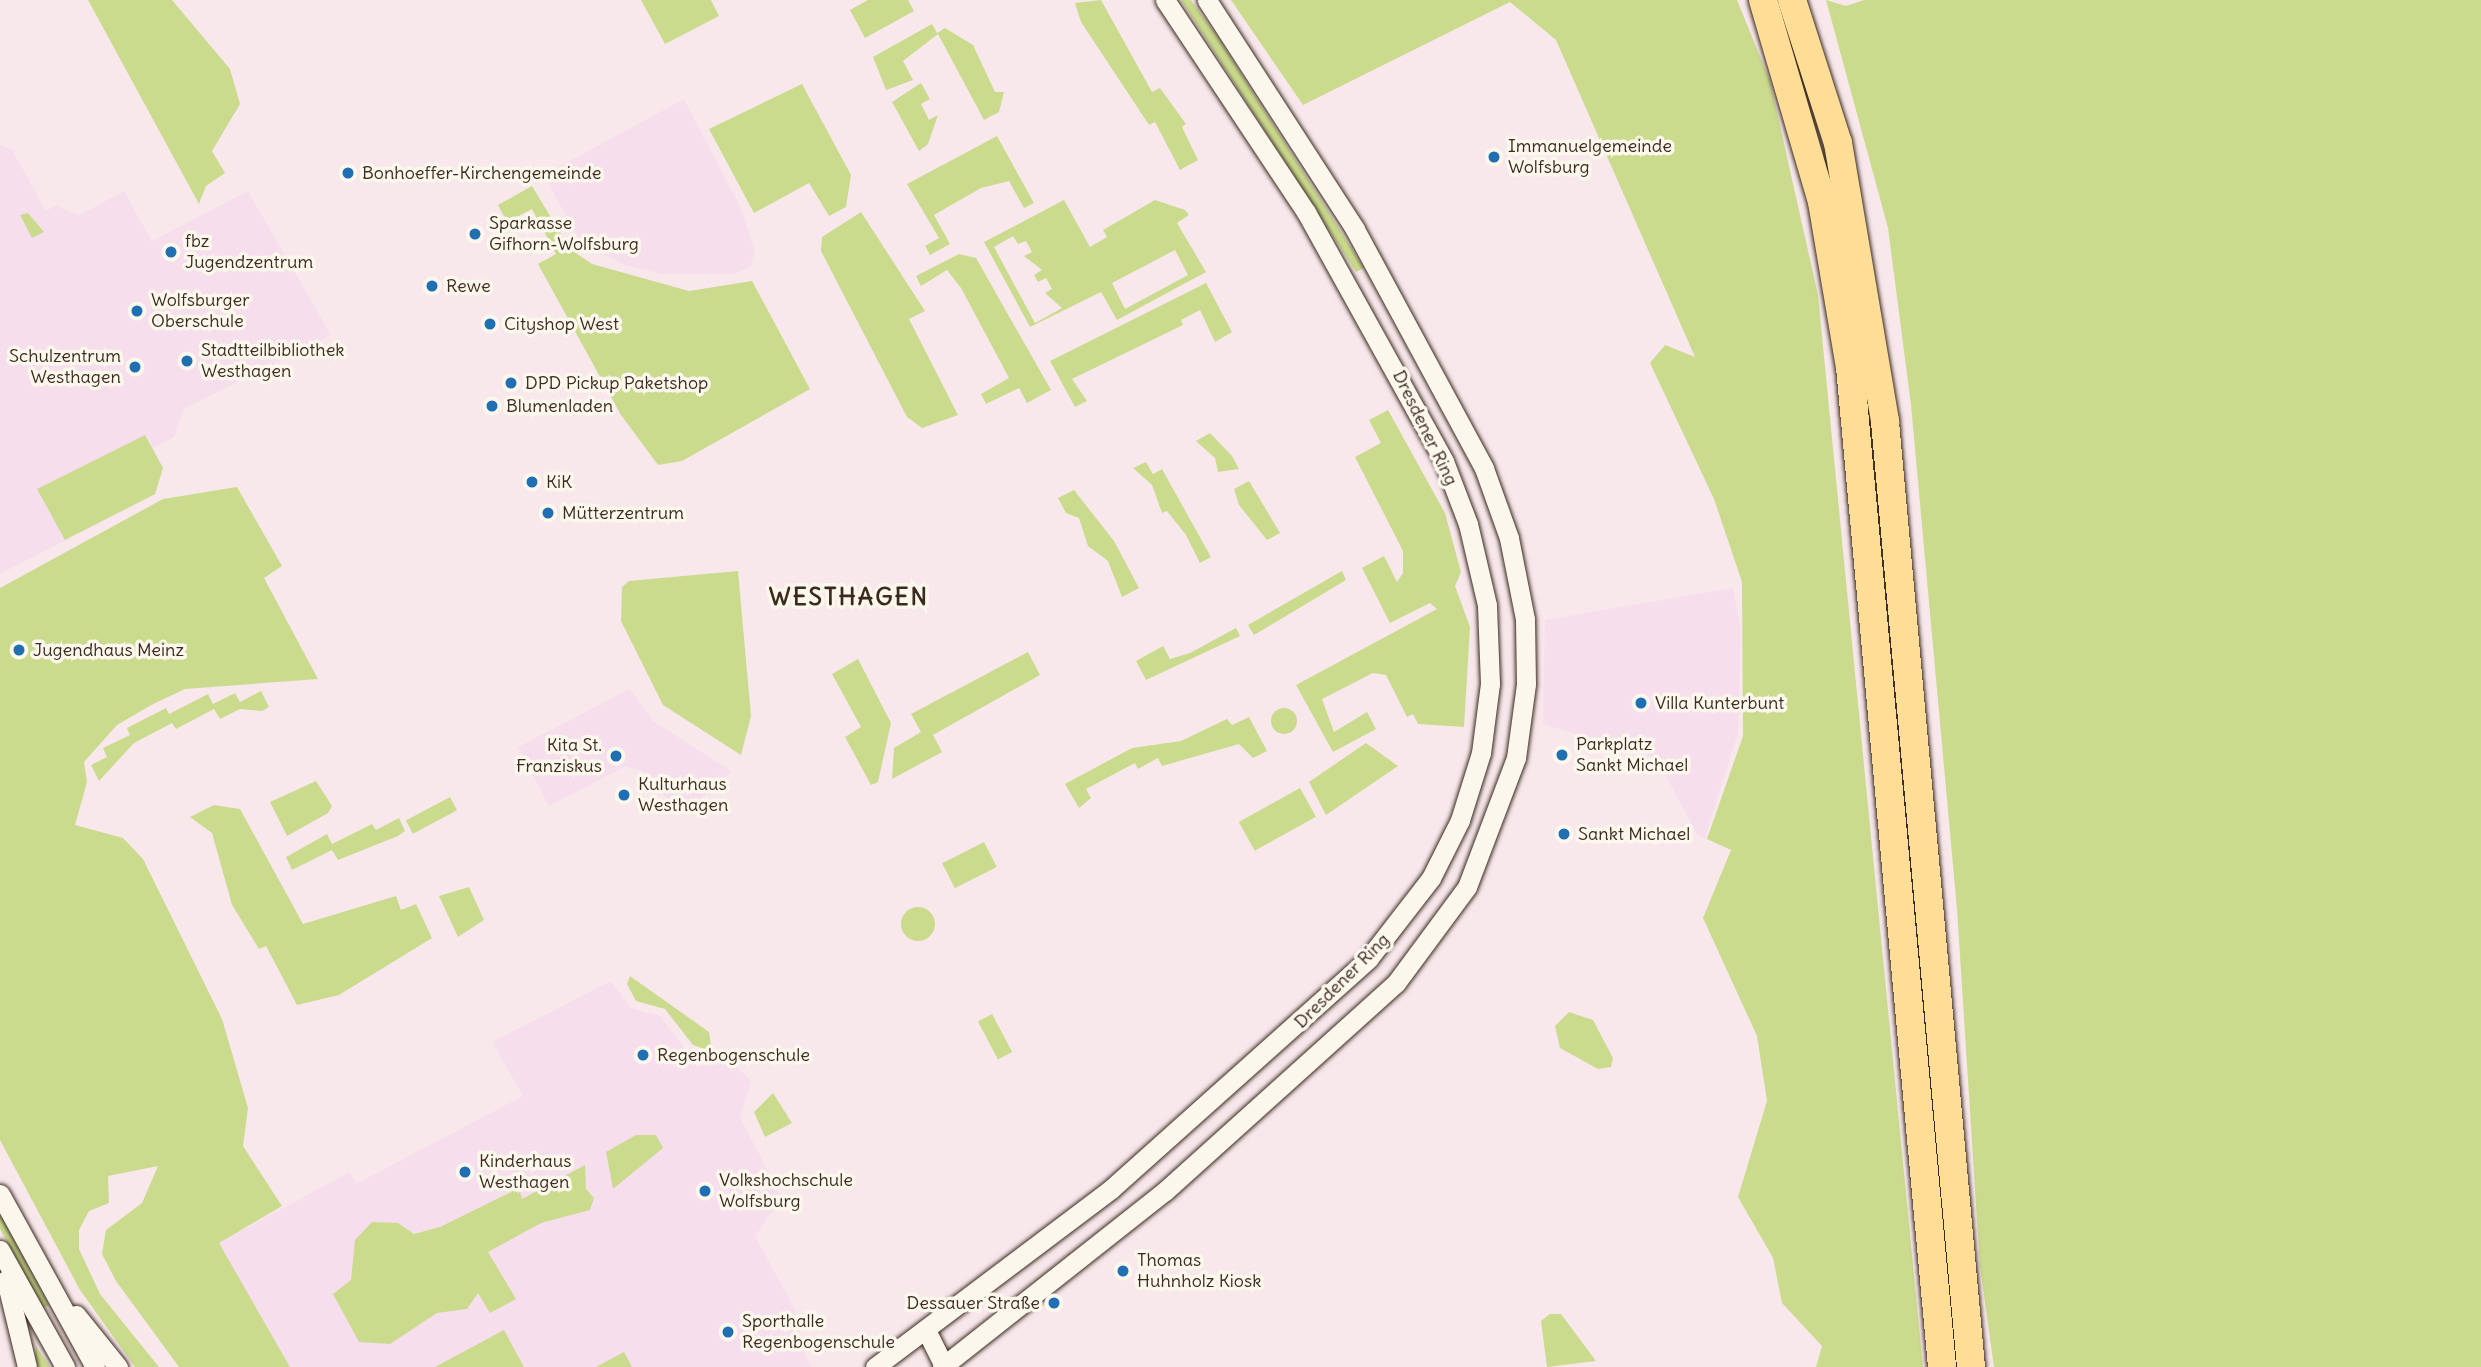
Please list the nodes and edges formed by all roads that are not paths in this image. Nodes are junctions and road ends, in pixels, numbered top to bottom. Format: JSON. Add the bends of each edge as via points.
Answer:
{"nodes":[{"id":1,"x":1165,"y":0,"type":"edge"},
{"id":2,"x":1206,"y":0,"type":"edge"},
{"id":3,"x":1763,"y":0,"type":"edge"},
{"id":4,"x":1792,"y":0,"type":"edge"},
{"id":5,"x":0,"y":1194,"type":"edge"},
{"id":6,"x":0,"y":1250,"type":"edge"},
{"id":7,"x":0,"y":1262,"type":"edge"},
{"id":8,"x":44,"y":1277,"type":"junction"},
{"id":9,"x":926,"y":1330,"type":"junction"},
{"id":10,"x":943,"y":1366,"type":"edge"},
{"id":11,"x":27,"y":1367,"type":"edge"},
{"id":12,"x":65,"y":1367,"type":"edge"},
{"id":13,"x":95,"y":1367,"type":"edge"},
{"id":14,"x":118,"y":1367,"type":"edge"},
{"id":15,"x":875,"y":1367,"type":"edge"},
{"id":16,"x":1942,"y":1367,"type":"edge"},
{"id":17,"x":1971,"y":1367,"type":"edge"}],
"edges":[{"from":1,"to":9,"type":"street","name":"Dresdener Ring","via":[[1306,212],[1444,461],[1468,524],[1487,605],[1485,731],[1447,849],[1369,958],[1111,1189]]},
{"from":2,"to":10,"type":"street","name":"Dresdener Ring","via":[[1355,229],[1484,468],[1509,538],[1525,618],[1518,749],[1492,835],[1467,887],[1395,983],[1165,1191]]},
{"from":3,"to":16,"type":"highway","via":[[1822,202],[1850,367]]},
{"from":4,"to":17,"type":"highway","via":[[1838,143],[1885,422]]},
{"from":5,"to":8,"type":"street"},
{"from":6,"to":12,"type":"street"},
{"from":7,"to":11,"type":"street"},
{"from":8,"to":13,"type":"street"},
{"from":8,"to":14,"type":"street"},
{"from":9,"to":10,"type":"street"},
{"from":9,"to":15,"type":"street","name":"Dresdener Ring"}]}
